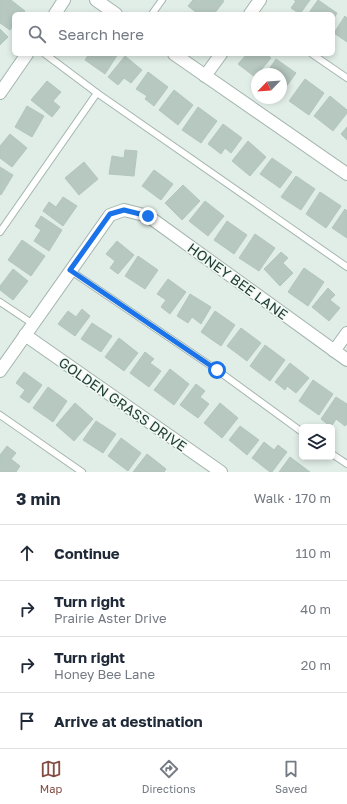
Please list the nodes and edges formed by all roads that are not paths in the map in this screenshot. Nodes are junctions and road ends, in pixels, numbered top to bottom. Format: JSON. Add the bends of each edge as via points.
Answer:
{"nodes":[{"id":1,"x":64,"y":0,"type":"edge"},
{"id":2,"x":96,"y":0,"type":"edge"},
{"id":3,"x":162,"y":0,"type":"edge"},
{"id":4,"x":260,"y":0,"type":"edge"},
{"id":5,"x":56,"y":12,"type":"edge"},
{"id":6,"x":113,"y":12,"type":"edge"},
{"id":7,"x":153,"y":12,"type":"edge"},
{"id":8,"x":253,"y":12,"type":"edge"},
{"id":9,"x":26,"y":56,"type":"edge"},
{"id":10,"x":48,"y":56,"type":"edge"},
{"id":11,"x":177,"y":56,"type":"edge"},
{"id":12,"x":220,"y":56,"type":"edge"},
{"id":13,"x":315,"y":56,"type":"edge"},
{"id":14,"x":205,"y":76,"type":"junction"},
{"id":15,"x":347,"y":78,"type":"edge"},
{"id":16,"x":97,"y":92,"type":"junction"},
{"id":17,"x":0,"y":93,"type":"edge"},
{"id":18,"x":347,"y":174,"type":"edge"},
{"id":19,"x":0,"y":232,"type":"edge"},
{"id":20,"x":347,"y":267,"type":"edge"},
{"id":21,"x":70,"y":270,"type":"junction"},
{"id":22,"x":0,"y":302,"type":"edge"},
{"id":23,"x":33,"y":324,"type":"junction"},
{"id":24,"x":347,"y":333,"type":"edge"},
{"id":25,"x":25,"y":335,"type":"junction"},
{"id":26,"x":334,"y":351,"type":"junction"},
{"id":27,"x":347,"y":360,"type":"edge"},
{"id":28,"x":0,"y":371,"type":"edge"},
{"id":29,"x":0,"y":415,"type":"edge"},
{"id":30,"x":299,"y":430,"type":"edge"},
{"id":31,"x":335,"y":456,"type":"edge"},
{"id":32,"x":347,"y":464,"type":"edge"},
{"id":33,"x":82,"y":472,"type":"edge"},
{"id":34,"x":221,"y":472,"type":"edge"}],
"edges":[{"from":1,"to":5,"type":"street"},
{"from":2,"to":6,"type":"street"},
{"from":3,"to":7,"type":"lane"},
{"from":4,"to":8,"type":"street"},
{"from":9,"to":17,"type":"street"},
{"from":10,"to":16,"type":"lane"},
{"from":11,"to":14,"type":"street"},
{"from":12,"to":14,"type":"street"},
{"from":13,"to":15,"type":"lane"},
{"from":14,"to":18,"type":"street"},
{"from":16,"to":19,"type":"lane"},
{"from":16,"to":20,"type":"lane"},
{"from":21,"to":23,"type":"street"},
{"from":21,"to":26,"type":"street","name":"HONEY BEE LANE","via":[[110,214],[124,210],[148,216]]},
{"from":21,"to":30,"type":"lane","via":[[217,370]]},
{"from":22,"to":23,"type":"lane"},
{"from":23,"to":25,"type":"street"},
{"from":24,"to":26,"type":"street"},
{"from":25,"to":28,"type":"street"},
{"from":25,"to":34,"type":"street","name":"GOLDEN GRASS DRIVE"},
{"from":26,"to":27,"type":"street","name":"HONEY BEE LANE"},
{"from":29,"to":33,"type":"lane"},
{"from":31,"to":32,"type":"lane"}]}
